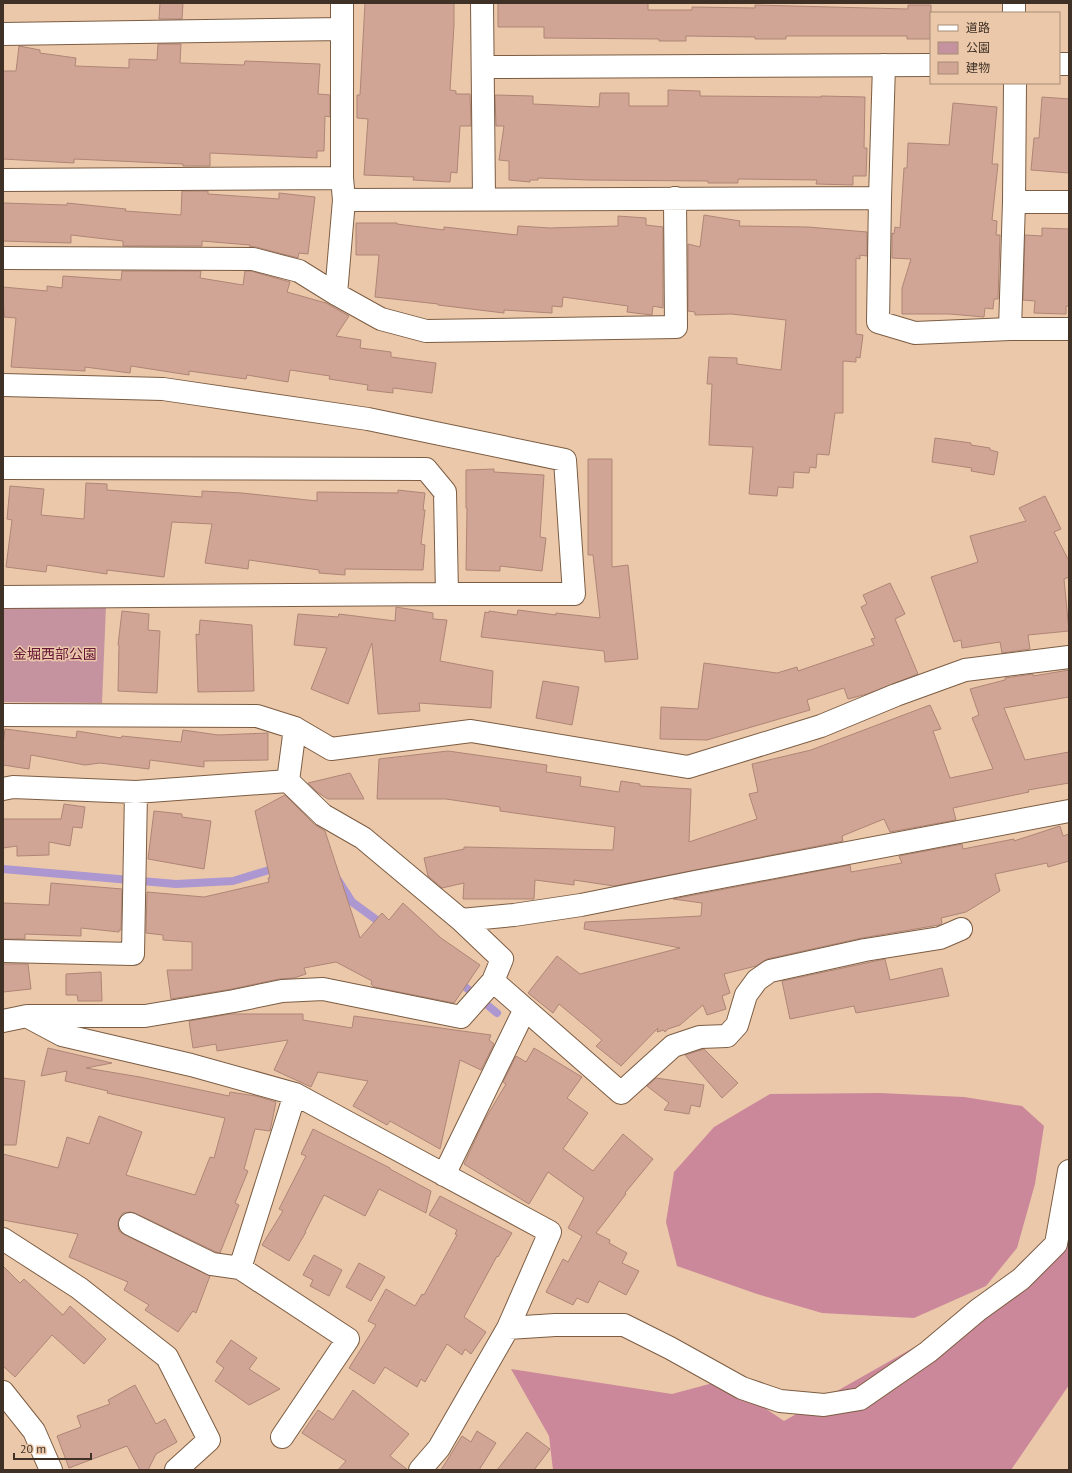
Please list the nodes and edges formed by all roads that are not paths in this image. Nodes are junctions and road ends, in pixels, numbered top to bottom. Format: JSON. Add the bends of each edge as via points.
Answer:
{"nodes":[{"id":1,"x":342,"y":3,"type":"edge"},
{"id":2,"x":482,"y":3,"type":"edge"},
{"id":3,"x":342,"y":29,"type":"junction"},
{"id":4,"x":3,"y":34,"type":"edge"},
{"id":5,"x":884,"y":65,"type":"junction"},
{"id":6,"x":930,"y":65,"type":"edge"},
{"id":7,"x":483,"y":67,"type":"junction"},
{"id":8,"x":1015,"y":84,"type":"edge"},
{"id":9,"x":342,"y":178,"type":"junction"},
{"id":10,"x":3,"y":180,"type":"edge"},
{"id":11,"x":675,"y":198,"type":"junction"},
{"id":12,"x":880,"y":198,"type":"junction"},
{"id":13,"x":484,"y":199,"type":"junction"},
{"id":14,"x":344,"y":200,"type":"junction"},
{"id":15,"x":1014,"y":202,"type":"junction"},
{"id":16,"x":1069,"y":202,"type":"edge"},
{"id":17,"x":3,"y":258,"type":"edge"},
{"id":18,"x":336,"y":294,"type":"junction"},
{"id":19,"x":1010,"y":329,"type":"junction"},
{"id":20,"x":1069,"y":329,"type":"edge"},
{"id":21,"x":3,"y":385,"type":"edge"},
{"id":22,"x":3,"y":468,"type":"edge"},
{"id":23,"x":447,"y":594,"type":"junction"},
{"id":24,"x":3,"y":597,"type":"edge"},
{"id":25,"x":1069,"y":657,"type":"edge"},
{"id":26,"x":3,"y":715,"type":"edge"},
{"id":27,"x":295,"y":728,"type":"junction"},
{"id":28,"x":288,"y":781,"type":"junction"},
{"id":29,"x":3,"y":789,"type":"edge"},
{"id":30,"x":136,"y":792,"type":"junction"},
{"id":31,"x":1069,"y":811,"type":"edge"},
{"id":32,"x":461,"y":920,"type":"junction"},
{"id":33,"x":961,"y":929,"type":"dead end"},
{"id":34,"x":3,"y":951,"type":"edge"},
{"id":35,"x":493,"y":980,"type":"junction"},
{"id":36,"x":525,"y":1009,"type":"junction"},
{"id":37,"x":27,"y":1016,"type":"junction"},
{"id":38,"x":3,"y":1021,"type":"edge"},
{"id":39,"x":295,"y":1094,"type":"junction"},
{"id":40,"x":1069,"y":1171,"type":"edge"},
{"id":41,"x":444,"y":1175,"type":"junction"},
{"id":42,"x":130,"y":1224,"type":"dead end"},
{"id":43,"x":3,"y":1239,"type":"edge"},
{"id":44,"x":240,"y":1268,"type":"junction"},
{"id":45,"x":508,"y":1328,"type":"junction"},
{"id":46,"x":3,"y":1392,"type":"edge"},
{"id":47,"x":282,"y":1437,"type":"dead end"},
{"id":48,"x":51,"y":1470,"type":"edge"},
{"id":49,"x":176,"y":1470,"type":"edge"},
{"id":50,"x":420,"y":1470,"type":"edge"}],
"edges":[{"from":1,"to":3,"type":"street"},
{"from":2,"to":7,"type":"street"},
{"from":3,"to":4,"type":"street"},
{"from":3,"to":9,"type":"street"},
{"from":5,"to":6,"type":"street"},
{"from":5,"to":7,"type":"street"},
{"from":5,"to":12,"type":"street"},
{"from":7,"to":13,"type":"street"},
{"from":8,"to":15,"type":"street"},
{"from":9,"to":10,"type":"street"},
{"from":9,"to":14,"type":"street"},
{"from":11,"to":12,"type":"street"},
{"from":11,"to":13,"type":"street"},
{"from":11,"to":18,"type":"street","via":[[676,327],[426,331],[381,319]]},
{"from":12,"to":19,"type":"street","via":[[878,322],[914,333]]},
{"from":13,"to":14,"type":"street"},
{"from":14,"to":18,"type":"street"},
{"from":15,"to":16,"type":"street"},
{"from":15,"to":19,"type":"street"},
{"from":17,"to":18,"type":"street","via":[[253,258],[299,271]]},
{"from":19,"to":20,"type":"street"},
{"from":21,"to":23,"type":"street","via":[[163,389],[368,419],[565,460],[574,594]]},
{"from":22,"to":23,"type":"street","via":[[426,469],[444,492]]},
{"from":23,"to":24,"type":"street"},
{"from":25,"to":27,"type":"street","via":[[965,670],[896,694],[821,726],[688,767],[471,731],[331,749]]},
{"from":26,"to":27,"type":"street","via":[[257,716]]},
{"from":27,"to":28,"type":"street"},
{"from":28,"to":30,"type":"street"},
{"from":28,"to":32,"type":"street","via":[[323,815],[363,838]]},
{"from":29,"to":30,"type":"street"},
{"from":30,"to":34,"type":"street","via":[[133,954]]},
{"from":31,"to":32,"type":"street","via":[[581,905]]},
{"from":32,"to":35,"type":"street","via":[[502,960]]},
{"from":33,"to":36,"type":"street","via":[[940,938],[865,950],[770,971],[757,980],[746,995],[737,1025],[727,1036],[700,1037],[673,1046],[621,1093]]},
{"from":35,"to":36,"type":"street"},
{"from":35,"to":37,"type":"street","via":[[461,1016],[323,990],[282,991],[145,1016]]},
{"from":36,"to":41,"type":"street"},
{"from":37,"to":38,"type":"street"},
{"from":37,"to":39,"type":"street","via":[[62,1035],[191,1065]]},
{"from":39,"to":41,"type":"street"},
{"from":39,"to":44,"type":"street"},
{"from":40,"to":45,"type":"street","via":[[1056,1244],[1021,1279],[978,1310],[928,1352],[860,1399],[824,1405],[780,1402],[742,1388],[624,1325]]},
{"from":41,"to":45,"type":"street","via":[[550,1232]]},
{"from":42,"to":44,"type":"street","via":[[212,1264]]},
{"from":43,"to":49,"type":"street","via":[[79,1288],[167,1358],[209,1440]]},
{"from":44,"to":47,"type":"street","via":[[348,1340]]},
{"from":45,"to":50,"type":"street","via":[[439,1448]]},
{"from":46,"to":48,"type":"street","via":[[34,1431]]}]}
